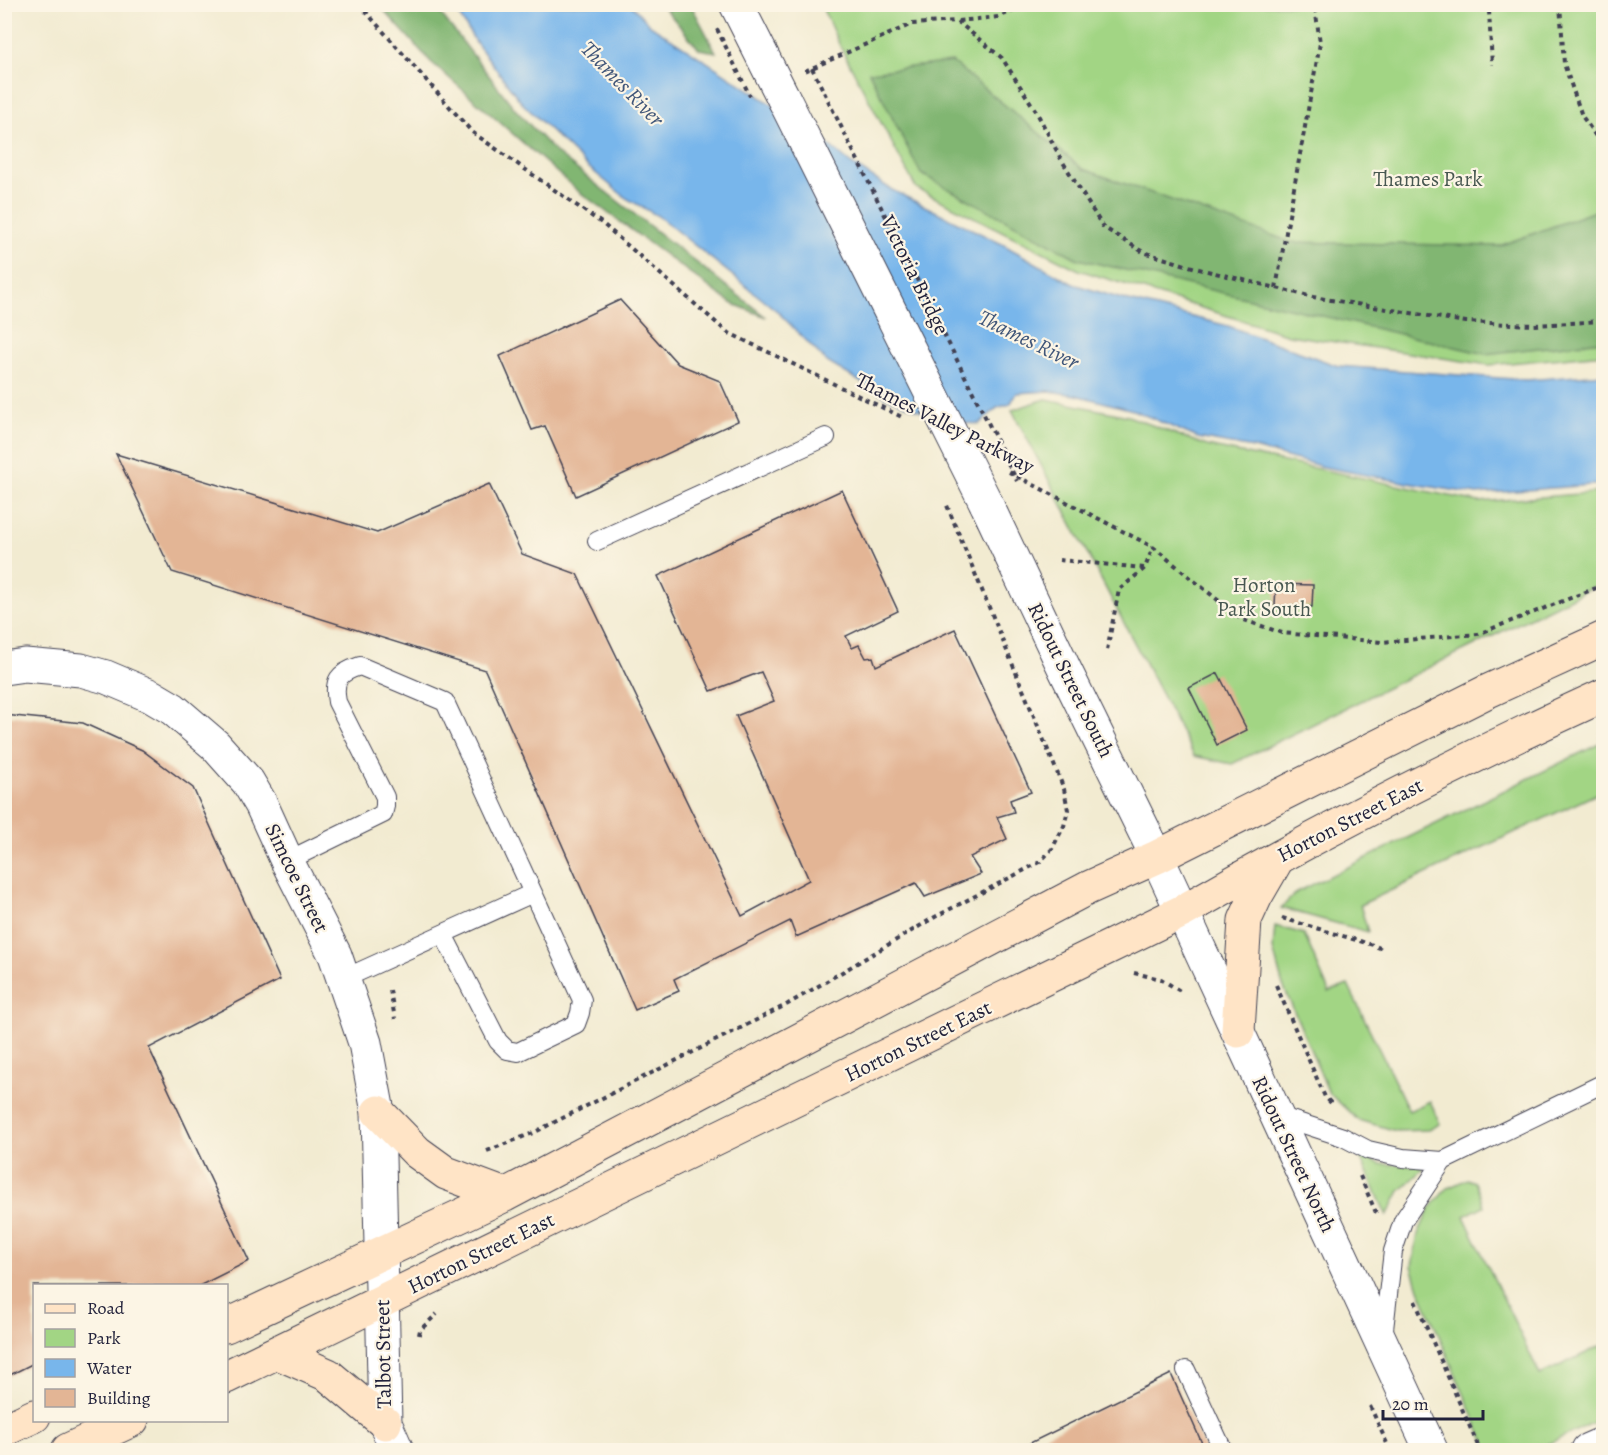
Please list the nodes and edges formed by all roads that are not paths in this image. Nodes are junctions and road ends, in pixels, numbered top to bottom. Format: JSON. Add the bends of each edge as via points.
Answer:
{"nodes":[{"id":1,"x":736,"y":4,"type":"edge"},
{"id":2,"x":826,"y":437,"type":"dead end"},
{"id":3,"x":986,"y":503,"type":"joint"},
{"id":4,"x":597,"y":541,"type":"dead end"},
{"id":5,"x":1604,"y":638,"type":"edge"},
{"id":6,"x":4,"y":668,"type":"edge"},
{"id":7,"x":1604,"y":695,"type":"edge"},
{"id":8,"x":1279,"y":856,"type":"junction"},
{"id":9,"x":1157,"y":857,"type":"junction"},
{"id":10,"x":287,"y":861,"type":"junction"},
{"id":11,"x":533,"y":893,"type":"junction"},
{"id":12,"x":1183,"y":911,"type":"junction"},
{"id":13,"x":442,"y":933,"type":"junction"},
{"id":14,"x":343,"y":979,"type":"junction"},
{"id":15,"x":1238,"y":1031,"type":"junction"},
{"id":16,"x":1604,"y":1083,"type":"edge"},
{"id":17,"x":378,"y":1112,"type":"junction"},
{"id":18,"x":1276,"y":1115,"type":"junction"},
{"id":19,"x":1443,"y":1161,"type":"junction"},
{"id":20,"x":505,"y":1196,"type":"junction"},
{"id":21,"x":380,"y":1254,"type":"junction"},
{"id":22,"x":382,"y":1302,"type":"junction"},
{"id":23,"x":228,"y":1325,"type":"edge"},
{"id":24,"x":1383,"y":1343,"type":"junction"},
{"id":25,"x":278,"y":1353,"type":"junction"},
{"id":26,"x":1186,"y":1370,"type":"dead end"},
{"id":27,"x":228,"y":1376,"type":"edge"},
{"id":28,"x":33,"y":1416,"type":"edge"},
{"id":29,"x":128,"y":1422,"type":"edge"},
{"id":30,"x":4,"y":1430,"type":"edge"},
{"id":31,"x":391,"y":1437,"type":"edge"},
{"id":32,"x":1604,"y":1443,"type":"edge"},
{"id":33,"x":68,"y":1450,"type":"edge"},
{"id":34,"x":1223,"y":1450,"type":"edge"},
{"id":35,"x":1431,"y":1450,"type":"edge"},
{"id":36,"x":1588,"y":1450,"type":"edge"}],
"edges":[{"from":1,"to":3,"type":"street","name":"Victoria Bridge","bridge":true},
{"from":2,"to":4,"type":"lane"},
{"from":3,"to":9,"type":"street","name":"Ridout Street South"},
{"from":5,"to":9,"type":"main road","name":"Horton Street East","via":[[1486,692]]},
{"from":6,"to":10,"type":"street","name":"Simcoe Street","via":[[25,665],[81,670],[130,686],[173,709],[248,782]]},
{"from":7,"to":8,"type":"main road","name":"Horton Street East","via":[[1510,738]]},
{"from":8,"to":12,"type":"main road","name":"Horton Street East"},
{"from":8,"to":15,"type":"main road","via":[[1245,920]]},
{"from":9,"to":12,"type":"street","name":"Ridout Street North"},
{"from":9,"to":20,"type":"main road","name":"Horton Street East","via":[[1088,888]]},
{"from":10,"to":11,"type":"lane","via":[[383,814],[385,797],[334,690],[338,678],[360,666],[445,702]]},
{"from":10,"to":14,"type":"street","name":"Simcoe Street","via":[[335,955]]},
{"from":11,"to":13,"type":"lane"},
{"from":11,"to":13,"type":"lane","via":[[582,1000],[576,1024],[518,1052],[507,1050],[498,1041]]},
{"from":12,"to":15,"type":"street","name":"Ridout Street North"},
{"from":12,"to":22,"type":"main road","name":"Horton Street East"},
{"from":13,"to":14,"type":"lane"},
{"from":14,"to":17,"type":"street","name":"Simcoe Street","via":[[365,1043]]},
{"from":15,"to":18,"type":"street","name":"Ridout Street North"},
{"from":16,"to":19,"type":"lane"},
{"from":17,"to":20,"type":"main road","via":[[417,1152],[446,1173]]},
{"from":17,"to":21,"type":"street","name":"Simcoe Street"},
{"from":18,"to":19,"type":"lane","via":[[1343,1137],[1368,1150]]},
{"from":18,"to":24,"type":"street","name":"Ridout Street North"},
{"from":19,"to":24,"type":"lane","via":[[1403,1221],[1393,1251]]},
{"from":20,"to":21,"type":"main road","name":"Horton Street East"},
{"from":21,"to":22,"type":"street","name":"Talbot Street"},
{"from":21,"to":23,"type":"main road","name":"Horton Street East"},
{"from":22,"to":25,"type":"main road","name":"Horton Street East"},
{"from":22,"to":31,"type":"street","name":"Talbot Street"},
{"from":24,"to":35,"type":"street","name":"Ridout Street North"},
{"from":25,"to":27,"type":"main road","name":"Horton Street East"},
{"from":25,"to":31,"type":"main road","via":[[328,1375]]},
{"from":26,"to":34,"type":"lane"},
{"from":28,"to":30,"type":"main road"},
{"from":29,"to":33,"type":"main road"},
{"from":32,"to":36,"type":"street"}]}
